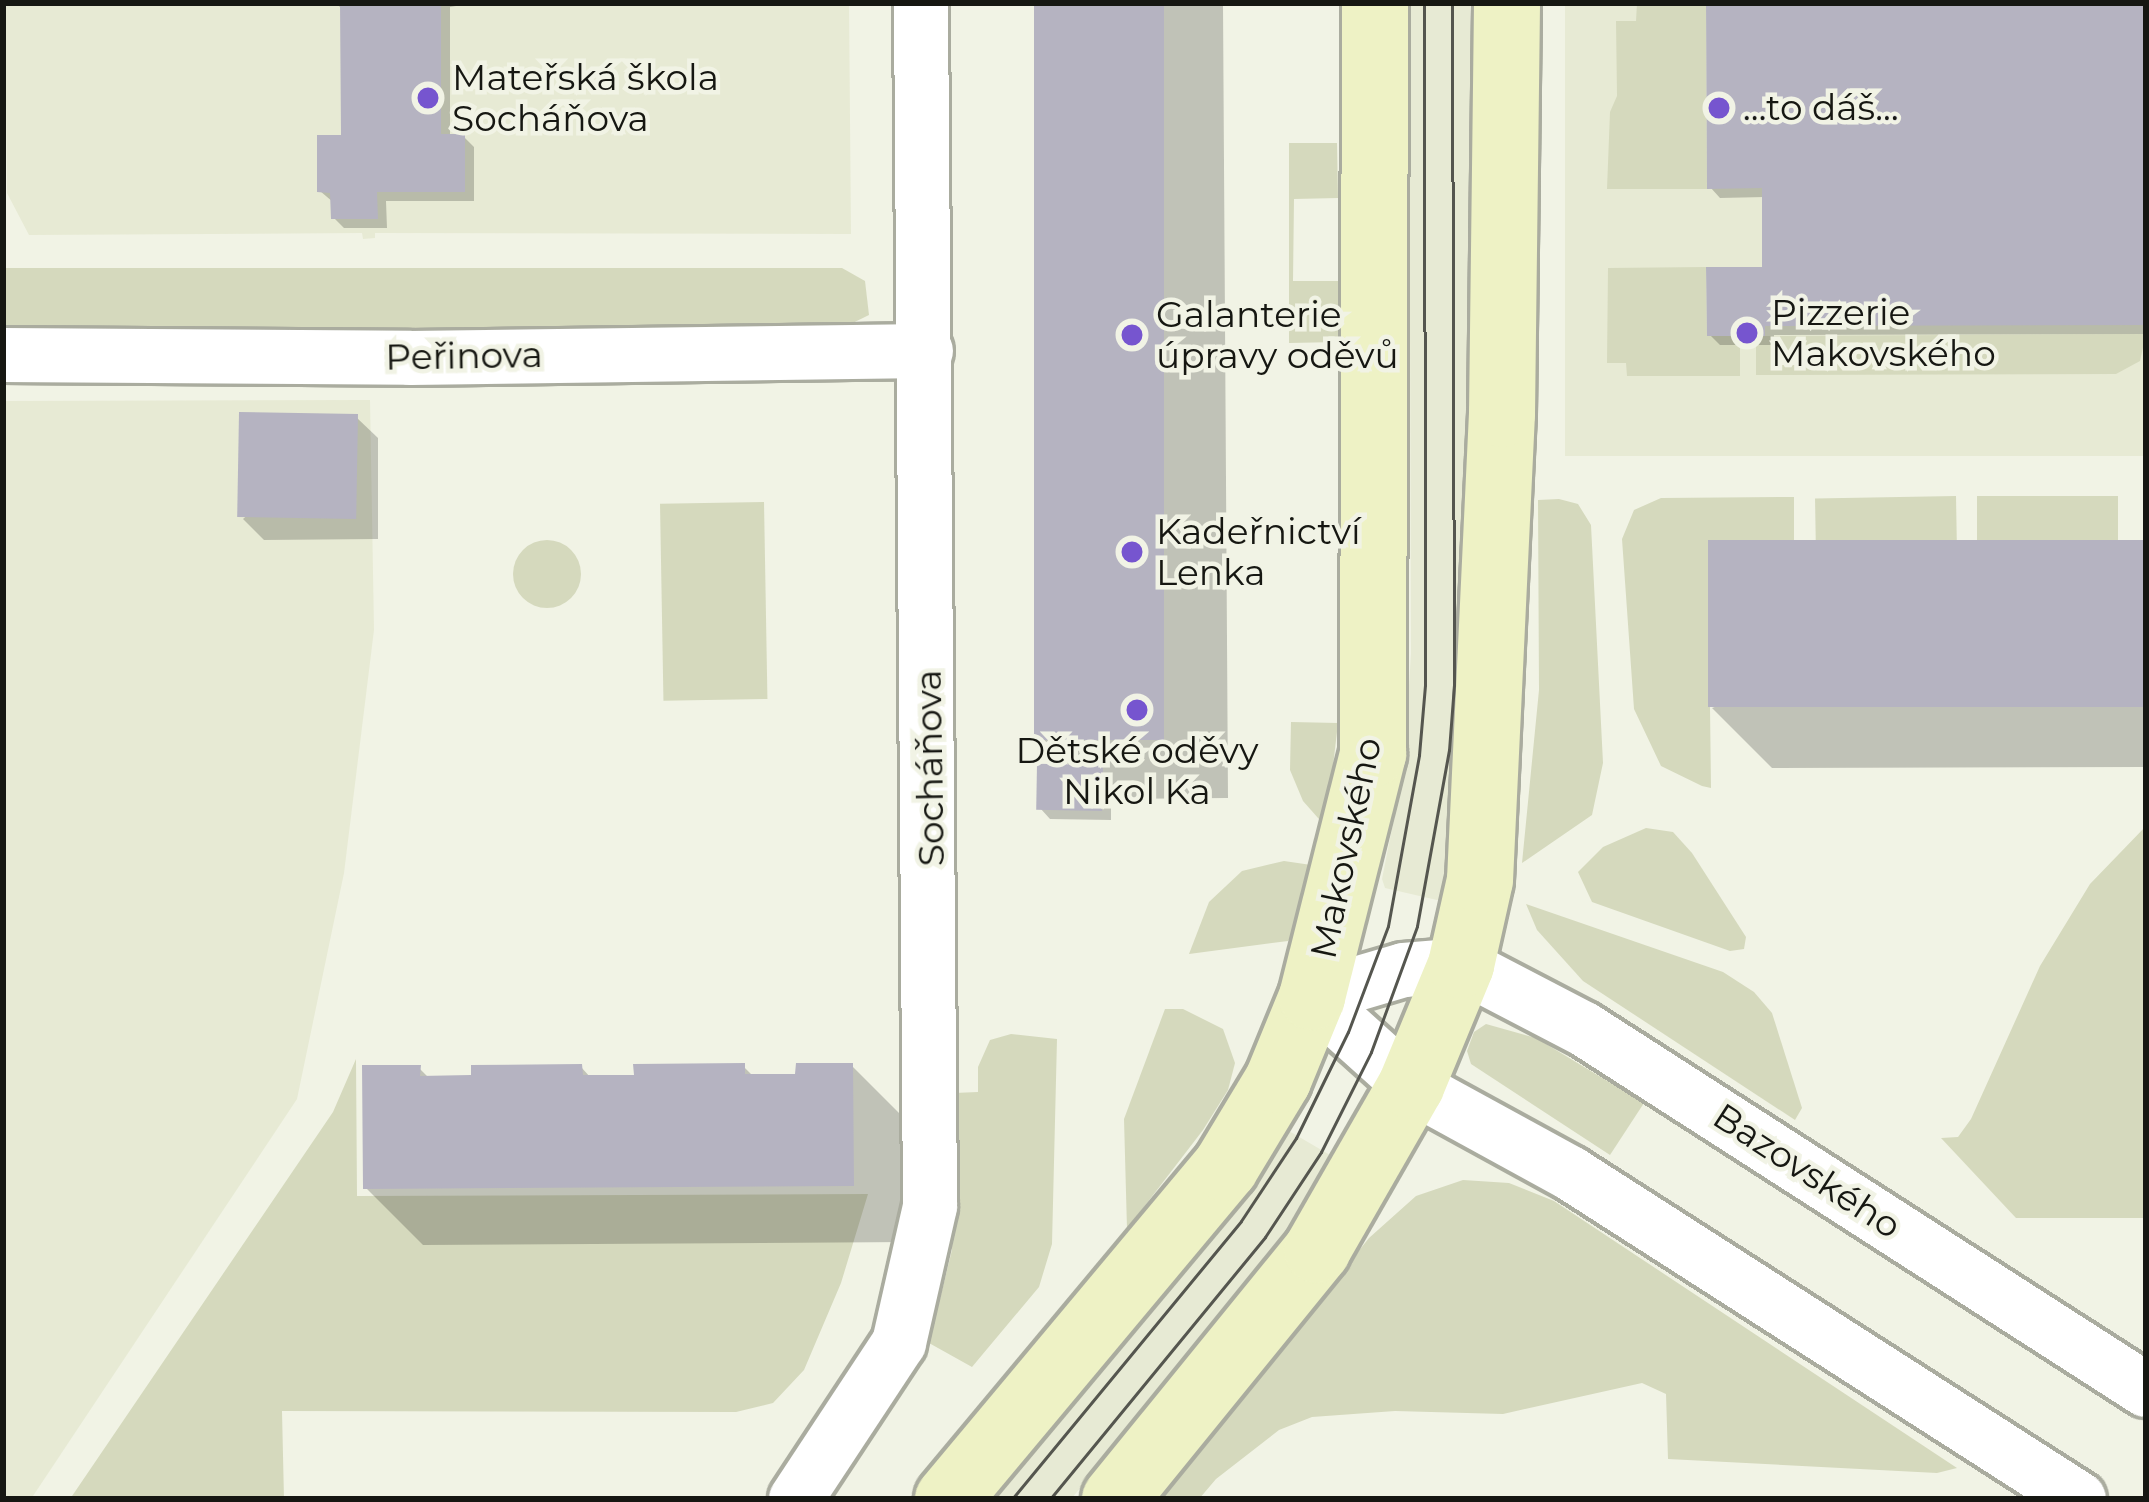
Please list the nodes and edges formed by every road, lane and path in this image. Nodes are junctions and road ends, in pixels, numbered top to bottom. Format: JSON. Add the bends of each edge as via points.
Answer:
{"nodes":[{"id":1,"x":921,"y":3,"type":"edge"},
{"id":2,"x":1375,"y":3,"type":"edge"},
{"id":3,"x":1508,"y":3,"type":"edge"},
{"id":4,"x":926,"y":352,"type":"junction"},
{"id":5,"x":3,"y":355,"type":"edge"},
{"id":6,"x":1461,"y":964,"type":"junction"},
{"id":7,"x":1312,"y":998,"type":"junction"},
{"id":8,"x":1411,"y":1086,"type":"junction"},
{"id":9,"x":2146,"y":1390,"type":"edge"},
{"id":10,"x":796,"y":1499,"type":"edge"},
{"id":11,"x":948,"y":1499,"type":"edge"},
{"id":12,"x":1115,"y":1499,"type":"edge"},
{"id":13,"x":2079,"y":1499,"type":"edge"}],
"edges":[{"from":1,"to":4,"type":"street","name":"Socháňova"},
{"from":2,"to":7,"type":"street","name":"Makovského","via":[[1373,754]]},
{"from":3,"to":6,"type":"street","via":[[1502,414],[1481,857]]},
{"from":4,"to":5,"type":"street","name":"Peřinova"},
{"from":4,"to":10,"type":"street","name":"Socháňova","via":[[930,1206],[899,1343]]},
{"from":6,"to":7,"type":"street","via":[[1388,974]]},
{"from":6,"to":8,"type":"street"},
{"from":6,"to":9,"type":"street","name":"Bazovského","via":[[1585,1029]]},
{"from":7,"to":8,"type":"street"},
{"from":7,"to":11,"type":"street","name":"Makovského","via":[[1278,1080],[1225,1168]]},
{"from":8,"to":12,"type":"street","via":[[1317,1250]]},
{"from":8,"to":13,"type":"street","via":[[1570,1173]]}]}
